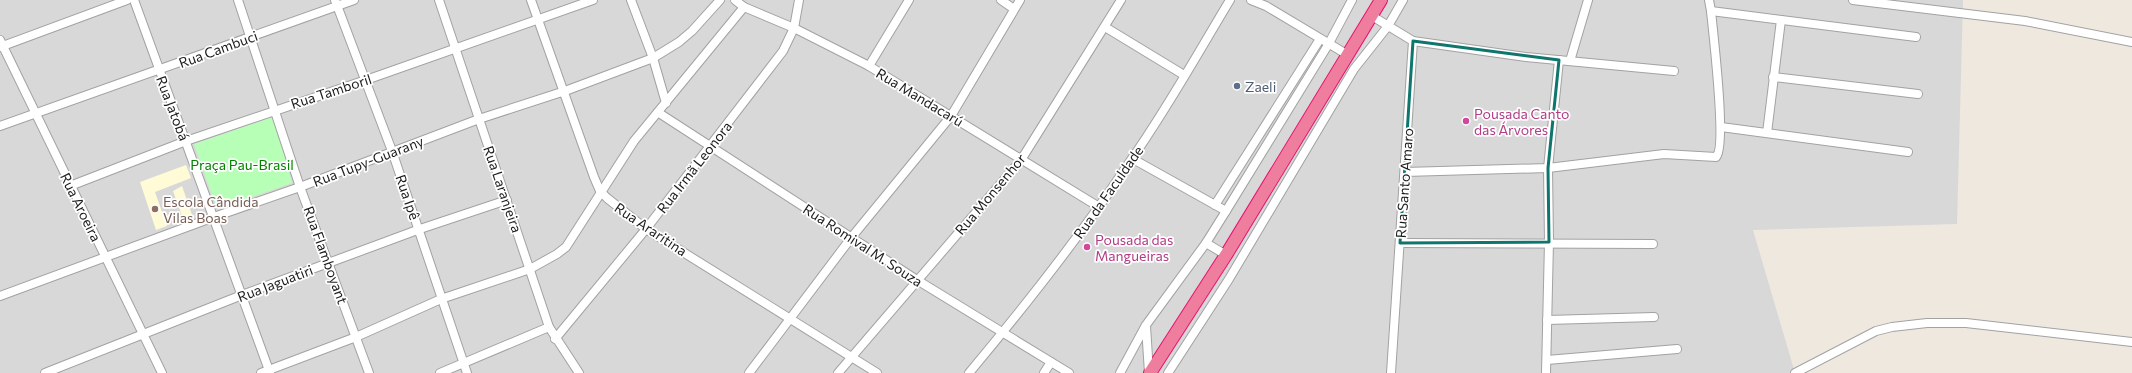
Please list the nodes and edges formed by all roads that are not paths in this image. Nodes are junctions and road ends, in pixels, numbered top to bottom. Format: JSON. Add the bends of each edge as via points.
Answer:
{"nodes":[{"id":1,"x":128,"y":0,"type":"edge"},
{"id":2,"x":134,"y":0,"type":"edge"},
{"id":3,"x":238,"y":0,"type":"edge"},
{"id":4,"x":354,"y":0,"type":"edge"},
{"id":5,"x":439,"y":0,"type":"edge"},
{"id":6,"x":532,"y":0,"type":"edge"},
{"id":7,"x":593,"y":0,"type":"edge"},
{"id":8,"x":632,"y":0,"type":"edge"},
{"id":9,"x":720,"y":0,"type":"edge"},
{"id":10,"x":735,"y":0,"type":"edge"},
{"id":11,"x":799,"y":0,"type":"edge"},
{"id":12,"x":909,"y":0,"type":"edge"},
{"id":13,"x":1001,"y":0,"type":"edge"},
{"id":14,"x":1020,"y":0,"type":"edge"},
{"id":15,"x":1121,"y":0,"type":"edge"},
{"id":16,"x":1230,"y":0,"type":"edge"},
{"id":17,"x":1251,"y":0,"type":"edge"},
{"id":18,"x":1352,"y":0,"type":"edge"},
{"id":19,"x":1381,"y":0,"type":"edge"},
{"id":20,"x":1404,"y":0,"type":"edge"},
{"id":21,"x":1588,"y":0,"type":"edge"},
{"id":22,"x":1709,"y":0,"type":"edge"},
{"id":23,"x":1853,"y":0,"type":"edge"},
{"id":24,"x":336,"y":3,"type":"edge"},
{"id":25,"x":744,"y":7,"type":"junction"},
{"id":26,"x":1014,"y":9,"type":"junction"},
{"id":27,"x":1711,"y":11,"type":"junction"},
{"id":28,"x":1372,"y":16,"type":"junction"},
{"id":29,"x":538,"y":19,"type":"junction"},
{"id":30,"x":1781,"y":20,"type":"junction"},
{"id":31,"x":1388,"y":26,"type":"junction"},
{"id":32,"x":1105,"y":27,"type":"junction"},
{"id":33,"x":794,"y":28,"type":"junction"},
{"id":34,"x":250,"y":36,"type":"junction"},
{"id":35,"x":1916,"y":37,"type":"dead end"},
{"id":36,"x":1320,"y":39,"type":"junction"},
{"id":37,"x":1413,"y":41,"type":"junction"},
{"id":38,"x":2132,"y":42,"type":"edge"},
{"id":39,"x":1,"y":44,"type":"edge"},
{"id":40,"x":1328,"y":45,"type":"junction"},
{"id":41,"x":455,"y":49,"type":"junction"},
{"id":42,"x":1348,"y":55,"type":"junction"},
{"id":43,"x":653,"y":58,"type":"junction"},
{"id":44,"x":1559,"y":60,"type":"junction"},
{"id":45,"x":1570,"y":60,"type":"junction"},
{"id":46,"x":869,"y":66,"type":"junction"},
{"id":47,"x":159,"y":71,"type":"junction"},
{"id":48,"x":1674,"y":71,"type":"dead end"},
{"id":49,"x":1184,"y":75,"type":"junction"},
{"id":50,"x":1773,"y":77,"type":"junction"},
{"id":51,"x":366,"y":80,"type":"junction"},
{"id":52,"x":564,"y":91,"type":"junction"},
{"id":53,"x":1918,"y":94,"type":"dead end"},
{"id":54,"x":666,"y":103,"type":"junction"},
{"id":55,"x":275,"y":110,"type":"junction"},
{"id":56,"x":36,"y":113,"type":"junction"},
{"id":57,"x":658,"y":113,"type":"junction"},
{"id":58,"x":951,"y":116,"type":"junction"},
{"id":59,"x":479,"y":119,"type":"junction"},
{"id":60,"x":0,"y":126,"type":"edge"},
{"id":61,"x":1721,"y":127,"type":"junction"},
{"id":62,"x":1767,"y":133,"type":"junction"},
{"id":63,"x":186,"y":141,"type":"junction"},
{"id":64,"x":710,"y":147,"type":"junction"},
{"id":65,"x":392,"y":151,"type":"junction"},
{"id":66,"x":1908,"y":152,"type":"dead end"},
{"id":67,"x":1133,"y":159,"type":"junction"},
{"id":68,"x":1021,"y":160,"type":"junction"},
{"id":69,"x":1548,"y":168,"type":"junction"},
{"id":70,"x":1405,"y":172,"type":"junction"},
{"id":71,"x":70,"y":186,"type":"junction"},
{"id":72,"x":300,"y":187,"type":"junction"},
{"id":73,"x":600,"y":191,"type":"junction"},
{"id":74,"x":507,"y":200,"type":"junction"},
{"id":75,"x":1215,"y":205,"type":"junction"},
{"id":76,"x":1099,"y":207,"type":"junction"},
{"id":77,"x":1226,"y":211,"type":"junction"},
{"id":78,"x":214,"y":217,"type":"junction"},
{"id":79,"x":646,"y":229,"type":"junction"},
{"id":80,"x":420,"y":230,"type":"junction"},
{"id":81,"x":851,"y":238,"type":"junction"},
{"id":82,"x":1549,"y":242,"type":"junction"},
{"id":83,"x":1206,"y":243,"type":"junction"},
{"id":84,"x":1400,"y":243,"type":"junction"},
{"id":85,"x":1653,"y":244,"type":"dead end"},
{"id":86,"x":1226,"y":255,"type":"junction"},
{"id":87,"x":105,"y":257,"type":"junction"},
{"id":88,"x":329,"y":263,"type":"junction"},
{"id":89,"x":530,"y":269,"type":"junction"},
{"id":90,"x":917,"y":280,"type":"junction"},
{"id":91,"x":242,"y":295,"type":"junction"},
{"id":92,"x":0,"y":296,"type":"edge"},
{"id":93,"x":441,"y":299,"type":"junction"},
{"id":94,"x":1654,"y":317,"type":"dead end"},
{"id":95,"x":792,"y":318,"type":"junction"},
{"id":96,"x":1548,"y":320,"type":"junction"},
{"id":97,"x":1146,"y":325,"type":"junction"},
{"id":98,"x":549,"y":327,"type":"junction"},
{"id":99,"x":1003,"y":333,"type":"junction"},
{"id":100,"x":144,"y":336,"type":"junction"},
{"id":101,"x":356,"y":337,"type":"junction"},
{"id":102,"x":555,"y":339,"type":"junction"},
{"id":103,"x":2132,"y":342,"type":"edge"},
{"id":104,"x":1677,"y":349,"type":"dead end"},
{"id":105,"x":851,"y":358,"type":"junction"},
{"id":106,"x":1051,"y":362,"type":"junction"},
{"id":107,"x":463,"y":363,"type":"junction"},
{"id":108,"x":1548,"y":369,"type":"edge"},
{"id":109,"x":267,"y":372,"type":"edge"},
{"id":110,"x":45,"y":373,"type":"edge"},
{"id":111,"x":162,"y":373,"type":"edge"},
{"id":112,"x":369,"y":373,"type":"edge"},
{"id":113,"x":440,"y":373,"type":"edge"},
{"id":114,"x":467,"y":373,"type":"edge"},
{"id":115,"x":579,"y":373,"type":"edge"},
{"id":116,"x":749,"y":373,"type":"edge"},
{"id":117,"x":838,"y":373,"type":"edge"},
{"id":118,"x":877,"y":373,"type":"edge"},
{"id":119,"x":969,"y":373,"type":"edge"},
{"id":120,"x":1044,"y":373,"type":"edge"},
{"id":121,"x":1069,"y":373,"type":"edge"},
{"id":122,"x":1120,"y":373,"type":"edge"},
{"id":123,"x":1150,"y":373,"type":"edge"},
{"id":124,"x":1168,"y":373,"type":"edge"},
{"id":125,"x":1391,"y":373,"type":"edge"},
{"id":126,"x":1795,"y":373,"type":"edge"}],
"edges":[{"from":1,"to":39,"type":"street"},
{"from":2,"to":47,"type":"street","name":"Rua Jatobá"},
{"from":3,"to":34,"type":"street","name":"Rua Flamboyant"},
{"from":4,"to":24,"type":"street","name":"Rua Cambuci"},
{"from":5,"to":41,"type":"street","name":"Rua Laranjeira"},
{"from":6,"to":29,"type":"street"},
{"from":7,"to":29,"type":"street","name":"Rua Tamboril"},
{"from":8,"to":43,"type":"street"},
{"from":9,"to":43,"type":"street","name":"Rua Tupy-Guarany","via":[[692,31]]},
{"from":10,"to":25,"type":"street","name":"Rua Mandacarú"},
{"from":11,"to":33,"type":"street"},
{"from":12,"to":46,"type":"street"},
{"from":13,"to":26,"type":"street"},
{"from":14,"to":26,"type":"street"},
{"from":15,"to":32,"type":"street","name":"Rua Monsenhor"},
{"from":16,"to":49,"type":"street","name":"Rua da Faculdade"},
{"from":17,"to":36,"type":"street","via":[[1266,6]]},
{"from":18,"to":40,"type":"street"},
{"from":19,"to":28,"type":"highway"},
{"from":20,"to":31,"type":"street"},
{"from":21,"to":45,"type":"street"},
{"from":22,"to":27,"type":"street"},
{"from":23,"to":38,"type":"street","via":[[2025,21]]},
{"from":24,"to":34,"type":"street","name":"Rua Cambuci"},
{"from":24,"to":51,"type":"street","name":"Rua Ipê"},
{"from":25,"to":33,"type":"street","name":"Rua Mandacarú"},
{"from":25,"to":54,"type":"street"},
{"from":26,"to":58,"type":"street"},
{"from":27,"to":30,"type":"street"},
{"from":27,"to":61,"type":"street"},
{"from":28,"to":31,"type":"street"},
{"from":28,"to":42,"type":"highway"},
{"from":29,"to":41,"type":"street","name":"Rua Tamboril"},
{"from":29,"to":52,"type":"street"},
{"from":30,"to":35,"type":"street"},
{"from":30,"to":50,"type":"street"},
{"from":31,"to":37,"type":"street"},
{"from":31,"to":124,"type":"street","via":[[1354,69],[1233,272]]},
{"from":32,"to":49,"type":"street"},
{"from":32,"to":68,"type":"street","name":"Rua Monsenhor"},
{"from":33,"to":46,"type":"street","name":"Rua Mandacarú"},
{"from":33,"to":64,"type":"street","name":"Rua Irmã Leonora","via":[[783,51]]},
{"from":34,"to":47,"type":"street","name":"Rua Cambuci"},
{"from":34,"to":55,"type":"street","name":"Rua Flamboyant"},
{"from":36,"to":40,"type":"street"},
{"from":36,"to":75,"type":"street"},
{"from":37,"to":44,"type":"street"},
{"from":37,"to":70,"type":"street","name":"Rua Santo Amaro"},
{"from":39,"to":56,"type":"street","name":"Rua Aroeira"},
{"from":40,"to":42,"type":"street"},
{"from":40,"to":77,"type":"street"},
{"from":41,"to":51,"type":"street","name":"Rua Tamboril"},
{"from":41,"to":59,"type":"street","name":"Rua Laranjeira"},
{"from":42,"to":86,"type":"highway"},
{"from":43,"to":52,"type":"street","name":"Rua Tupy-Guarany"},
{"from":43,"to":54,"type":"street"},
{"from":44,"to":45,"type":"street"},
{"from":44,"to":69,"type":"street"},
{"from":45,"to":48,"type":"street"},
{"from":46,"to":58,"type":"street","name":"Rua Mandacarú"},
{"from":47,"to":56,"type":"street","name":"Rua Cambuci"},
{"from":47,"to":63,"type":"street","name":"Rua Jatobá"},
{"from":49,"to":67,"type":"street","name":"Rua da Faculdade"},
{"from":50,"to":53,"type":"street"},
{"from":50,"to":62,"type":"street"},
{"from":51,"to":55,"type":"street","name":"Rua Tamboril"},
{"from":51,"to":65,"type":"street","name":"Rua Ipê"},
{"from":52,"to":59,"type":"street","name":"Rua Tupy-Guarany"},
{"from":52,"to":73,"type":"street"},
{"from":54,"to":57,"type":"street"},
{"from":55,"to":63,"type":"street","name":"Rua Tamboril"},
{"from":55,"to":72,"type":"street","name":"Rua Flamboyant"},
{"from":56,"to":60,"type":"street","name":"Rua Cambuci"},
{"from":56,"to":71,"type":"street","name":"Rua Aroeira"},
{"from":57,"to":64,"type":"street","name":"Rua Romival M. Souza"},
{"from":57,"to":73,"type":"street","via":[[625,153]]},
{"from":58,"to":68,"type":"street","name":"Rua Mandacarú"},
{"from":58,"to":81,"type":"street"},
{"from":59,"to":65,"type":"street","name":"Rua Tupy-Guarany"},
{"from":59,"to":74,"type":"street","name":"Rua Laranjeira"},
{"from":61,"to":62,"type":"street"},
{"from":61,"to":69,"type":"street","via":[[1719,153],[1716,157],[1664,154]]},
{"from":62,"to":66,"type":"street"},
{"from":63,"to":71,"type":"street","name":"Rua Tamboril"},
{"from":63,"to":78,"type":"street","name":"Rua Jatobá"},
{"from":64,"to":79,"type":"street","name":"Rua Irmã Leonora"},
{"from":64,"to":81,"type":"street","name":"Rua Romival M. Souza"},
{"from":65,"to":72,"type":"street","name":"Rua Tupy-Guarany"},
{"from":65,"to":80,"type":"street","name":"Rua Ipê"},
{"from":67,"to":75,"type":"street"},
{"from":67,"to":76,"type":"street","name":"Rua da Faculdade"},
{"from":68,"to":76,"type":"street","name":"Rua Mandacarú"},
{"from":68,"to":90,"type":"street","name":"Rua Monsenhor"},
{"from":69,"to":70,"type":"street"},
{"from":69,"to":82,"type":"street"},
{"from":70,"to":84,"type":"street","name":"Rua Santo Amaro"},
{"from":71,"to":87,"type":"street","name":"Rua Aroeira"},
{"from":72,"to":78,"type":"street","name":"Rua Tupy-Guarany"},
{"from":72,"to":88,"type":"street","name":"Rua Flamboyant"},
{"from":73,"to":79,"type":"street","name":"Rua Araritina"},
{"from":73,"to":89,"type":"street","via":[[566,247]]},
{"from":74,"to":80,"type":"street","name":"Rua Jaguatiri"},
{"from":74,"to":89,"type":"street","name":"Rua Laranjeira"},
{"from":75,"to":77,"type":"street"},
{"from":76,"to":99,"type":"street","name":"Rua da Faculdade"},
{"from":77,"to":83,"type":"street"},
{"from":78,"to":87,"type":"street","name":"Rua Tupy-Guarany"},
{"from":78,"to":91,"type":"street","name":"Rua Jatobá"},
{"from":79,"to":95,"type":"street","name":"Rua Araritina"},
{"from":79,"to":102,"type":"street","name":"Rua Irmã Leonora"},
{"from":80,"to":88,"type":"street","name":"Rua Jaguatiri"},
{"from":80,"to":93,"type":"street","name":"Rua Ipê"},
{"from":81,"to":90,"type":"street","name":"Rua Romival M. Souza"},
{"from":81,"to":95,"type":"street"},
{"from":82,"to":84,"type":"street"},
{"from":82,"to":85,"type":"street"},
{"from":82,"to":96,"type":"street"},
{"from":83,"to":86,"type":"street"},
{"from":83,"to":97,"type":"street"},
{"from":84,"to":125,"type":"street","name":"Rua Santo Amaro"},
{"from":86,"to":123,"type":"highway"},
{"from":87,"to":92,"type":"street","name":"Rua Tupy-Guarany"},
{"from":87,"to":100,"type":"street","name":"Rua Aroeira"},
{"from":88,"to":91,"type":"street","name":"Rua Jaguatiri"},
{"from":88,"to":101,"type":"street","name":"Rua Flamboyant"},
{"from":89,"to":93,"type":"street"},
{"from":89,"to":98,"type":"street","name":"Rua Laranjeira"},
{"from":90,"to":99,"type":"street","name":"Rua Romival M. Souza"},
{"from":90,"to":105,"type":"street","name":"Rua Monsenhor"},
{"from":91,"to":100,"type":"street","name":"Rua Jaguatiri"},
{"from":91,"to":109,"type":"street","name":"Rua Jatobá"},
{"from":93,"to":101,"type":"street"},
{"from":93,"to":107,"type":"street","name":"Rua Ipê"},
{"from":94,"to":96,"type":"street"},
{"from":95,"to":105,"type":"street","name":"Rua Araritina"},
{"from":95,"to":116,"type":"street"},
{"from":96,"to":108,"type":"street"},
{"from":97,"to":122,"type":"street"},
{"from":97,"to":123,"type":"street"},
{"from":98,"to":102,"type":"street","name":"Rua Laranjeira"},
{"from":98,"to":107,"type":"street"},
{"from":99,"to":106,"type":"street","name":"Rua Romival M. Souza"},
{"from":99,"to":119,"type":"street","name":"Rua da Faculdade"},
{"from":100,"to":110,"type":"street","name":"Rua Jaguatiri"},
{"from":100,"to":111,"type":"street","name":"Rua Aroeira"},
{"from":101,"to":109,"type":"street"},
{"from":101,"to":112,"type":"street","name":"Rua Flamboyant"},
{"from":102,"to":115,"type":"street","name":"Rua Laranjeira"},
{"from":103,"to":126,"type":"street","via":[[1966,322],[1927,323],[1876,331]]},
{"from":104,"to":108,"type":"street"},
{"from":105,"to":117,"type":"street","name":"Rua Monsenhor"},
{"from":105,"to":118,"type":"street","name":"Rua Araritina"},
{"from":106,"to":120,"type":"street"},
{"from":106,"to":121,"type":"street","name":"Rua Romival M. Souza"},
{"from":107,"to":113,"type":"street"},
{"from":107,"to":114,"type":"street","name":"Rua Ipê"}]}
